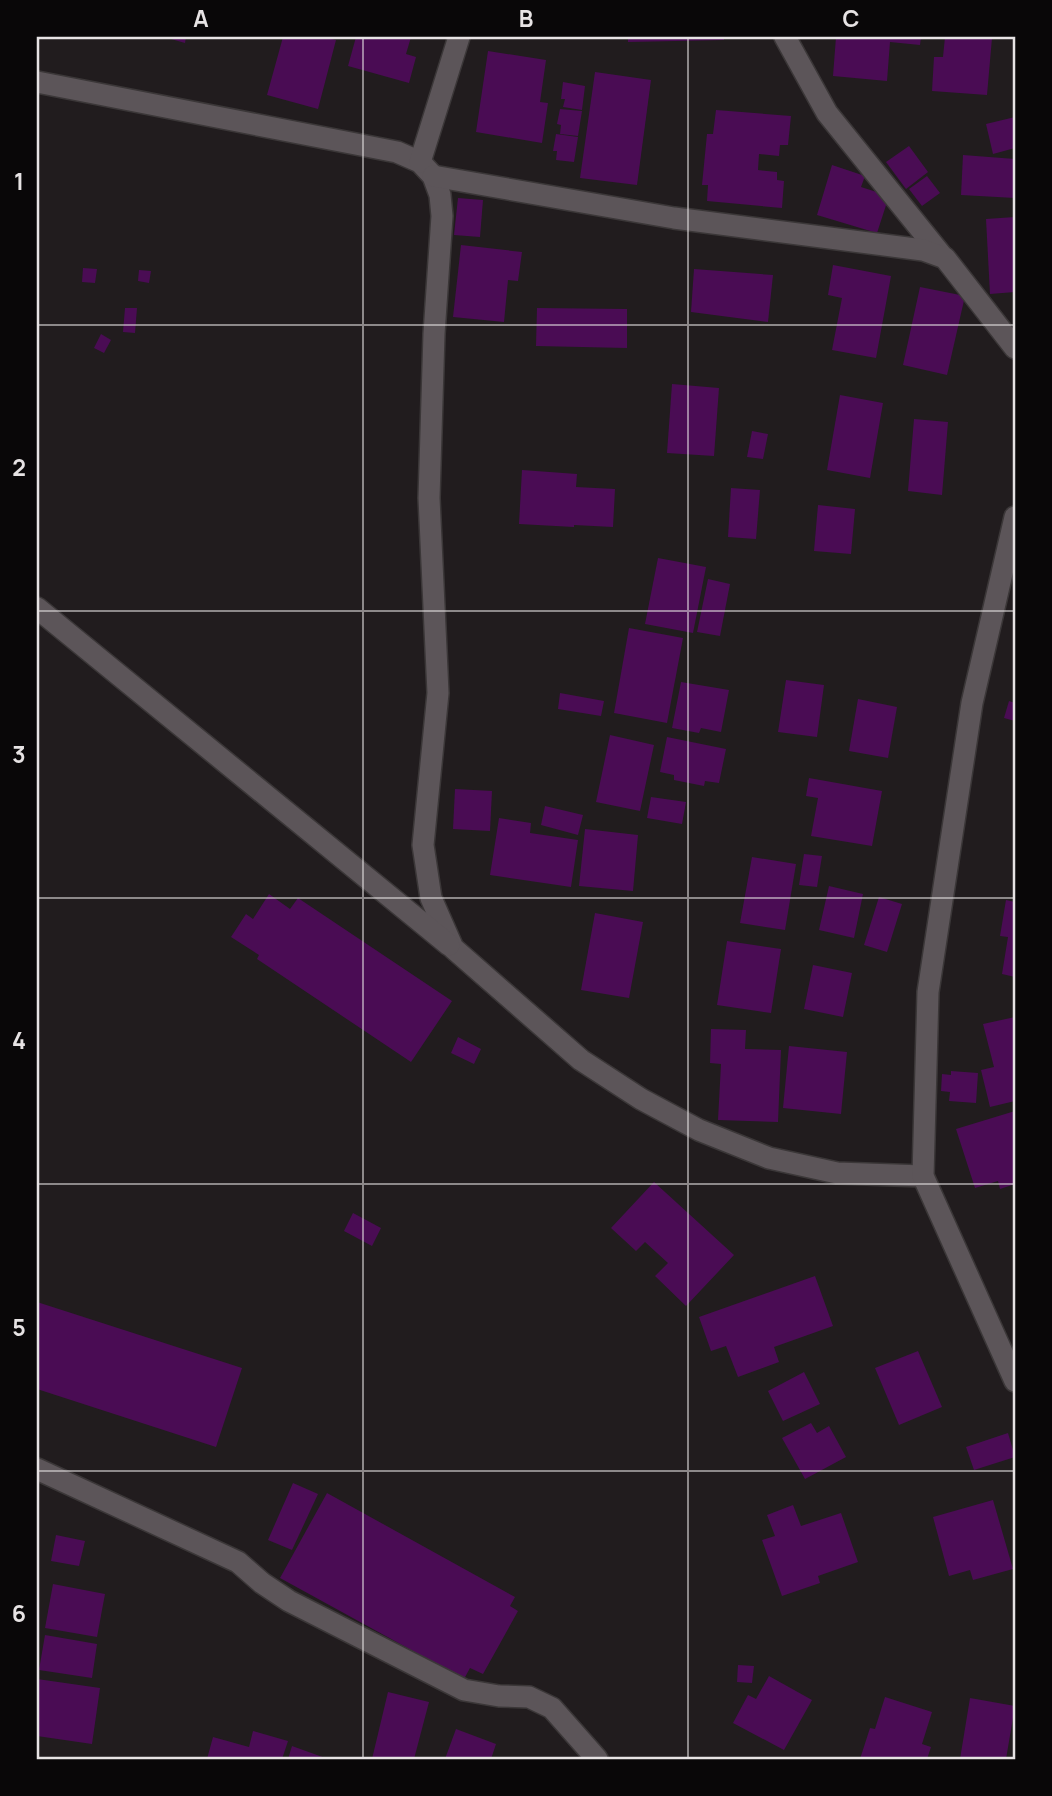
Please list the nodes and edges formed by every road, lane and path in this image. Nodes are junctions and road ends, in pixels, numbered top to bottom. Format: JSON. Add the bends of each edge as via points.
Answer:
{"nodes":[{"id":1,"x":459,"y":37,"type":"edge"},
{"id":2,"x":785,"y":37,"type":"edge"},
{"id":3,"x":37,"y":82,"type":"edge"},
{"id":4,"x":426,"y":169,"type":"junction"},
{"id":5,"x":945,"y":258,"type":"junction"},
{"id":6,"x":1015,"y":348,"type":"edge"},
{"id":7,"x":1015,"y":516,"type":"edge"},
{"id":8,"x":37,"y":608,"type":"edge"},
{"id":9,"x":453,"y":948,"type":"junction"},
{"id":10,"x":923,"y":1176,"type":"junction"},
{"id":11,"x":1015,"y":1381,"type":"edge"},
{"id":12,"x":37,"y":1469,"type":"edge"},
{"id":13,"x":597,"y":1759,"type":"edge"}],
"edges":[{"from":1,"to":4,"type":"street"},
{"from":2,"to":5,"type":"street","via":[[827,113]]},
{"from":3,"to":4,"type":"street","via":[[397,152]]},
{"from":4,"to":5,"type":"street","via":[[674,218],[902,246]]},
{"from":4,"to":9,"type":"street","via":[[440,195],[442,216],[429,498],[438,694],[423,845],[431,898]]},
{"from":5,"to":6,"type":"street"},
{"from":7,"to":10,"type":"street","via":[[972,703],[928,992]]},
{"from":8,"to":9,"type":"street"},
{"from":9,"to":10,"type":"street","via":[[581,1060],[699,1130],[769,1158],[837,1173]]},
{"from":10,"to":11,"type":"street"},
{"from":12,"to":13,"type":"street","via":[[238,1562],[289,1601],[464,1690],[529,1697],[552,1708]]}]}
